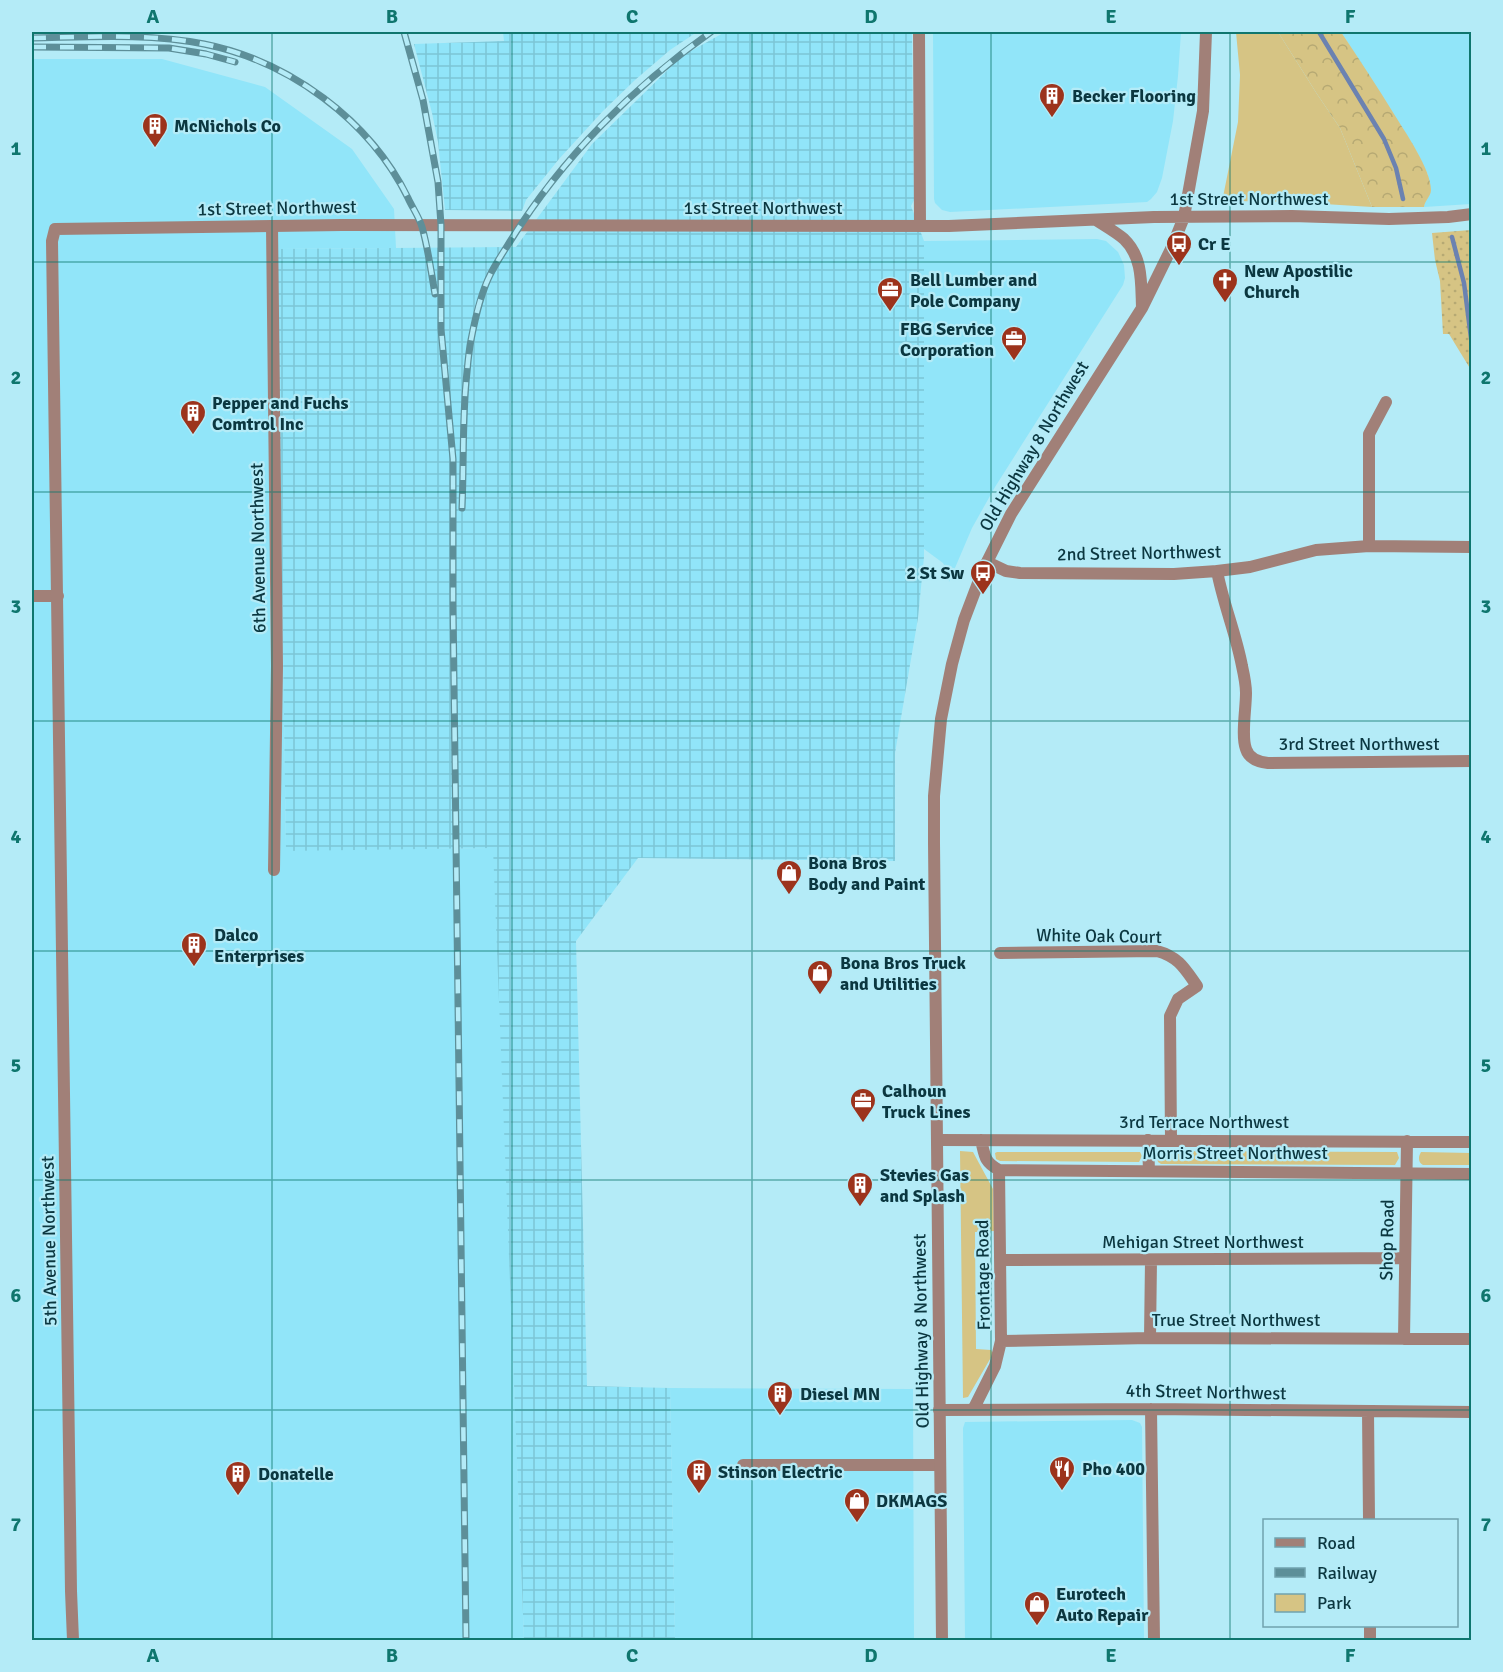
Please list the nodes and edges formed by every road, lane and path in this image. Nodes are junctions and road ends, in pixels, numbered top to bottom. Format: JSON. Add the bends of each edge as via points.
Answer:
{"nodes":[{"id":1,"x":919,"y":32,"type":"edge"},
{"id":2,"x":1206,"y":32,"type":"edge"},
{"id":3,"x":1472,"y":214,"type":"edge"},
{"id":4,"x":1184,"y":217,"type":"junction"},
{"id":5,"x":1096,"y":220,"type":"junction"},
{"id":6,"x":272,"y":226,"type":"junction"},
{"id":7,"x":920,"y":226,"type":"junction"},
{"id":8,"x":55,"y":230,"type":"joint"},
{"id":9,"x":1142,"y":308,"type":"junction"},
{"id":10,"x":1386,"y":402,"type":"dead end"},
{"id":11,"x":1369,"y":546,"type":"junction"},
{"id":12,"x":1472,"y":547,"type":"edge"},
{"id":13,"x":987,"y":562,"type":"junction"},
{"id":14,"x":1217,"y":571,"type":"junction"},
{"id":15,"x":32,"y":596,"type":"edge"},
{"id":16,"x":58,"y":596,"type":"junction"},
{"id":17,"x":1472,"y":761,"type":"edge"},
{"id":18,"x":274,"y":870,"type":"dead end"},
{"id":19,"x":1000,"y":953,"type":"dead end"},
{"id":20,"x":937,"y":1140,"type":"junction"},
{"id":21,"x":981,"y":1140,"type":"junction"},
{"id":22,"x":1148,"y":1140,"type":"junction"},
{"id":23,"x":1171,"y":1140,"type":"junction"},
{"id":24,"x":1407,"y":1141,"type":"junction"},
{"id":25,"x":1472,"y":1142,"type":"edge"},
{"id":26,"x":999,"y":1170,"type":"junction"},
{"id":27,"x":1149,"y":1171,"type":"junction"},
{"id":28,"x":1406,"y":1172,"type":"junction"},
{"id":29,"x":1472,"y":1174,"type":"edge"},
{"id":30,"x":1404,"y":1258,"type":"junction"},
{"id":31,"x":1001,"y":1260,"type":"junction"},
{"id":32,"x":1151,"y":1260,"type":"junction"},
{"id":33,"x":1150,"y":1338,"type":"junction"},
{"id":34,"x":1404,"y":1339,"type":"junction"},
{"id":35,"x":1472,"y":1339,"type":"edge"},
{"id":36,"x":1001,"y":1341,"type":"junction"},
{"id":37,"x":1152,"y":1409,"type":"junction"},
{"id":38,"x":939,"y":1410,"type":"junction"},
{"id":39,"x":973,"y":1410,"type":"junction"},
{"id":40,"x":1368,"y":1411,"type":"junction"},
{"id":41,"x":1472,"y":1412,"type":"edge"},
{"id":42,"x":744,"y":1465,"type":"dead end"},
{"id":43,"x":940,"y":1465,"type":"junction"},
{"id":44,"x":1369,"y":1519,"type":"edge"},
{"id":45,"x":73,"y":1641,"type":"edge"},
{"id":46,"x":942,"y":1641,"type":"edge"},
{"id":47,"x":1154,"y":1641,"type":"edge"}],
"edges":[{"from":1,"to":7,"type":"street"},
{"from":2,"to":4,"type":"street","name":"Old Highway 8 Northwest","via":[[1203,111]]},
{"from":3,"to":4,"type":"street","name":"1st Street Northwest","via":[[1389,219]]},
{"from":4,"to":5,"type":"street","name":"1st Street Northwest"},
{"from":4,"to":9,"type":"street","name":"Old Highway 8 Northwest"},
{"from":5,"to":7,"type":"street","name":"1st Street Northwest"},
{"from":5,"to":9,"type":"street","via":[[1133,249],[1140,265]]},
{"from":6,"to":7,"type":"street","name":"1st Street Northwest"},
{"from":6,"to":8,"type":"street","name":"1st Street Northwest"},
{"from":6,"to":18,"type":"street","name":"6th Avenue Northwest","via":[[277,666]]},
{"from":8,"to":16,"type":"street","name":"5th Avenue Northwest","via":[[52,242]]},
{"from":9,"to":13,"type":"street","name":"Old Highway 8 Northwest","via":[[1034,476]]},
{"from":10,"to":11,"type":"street","via":[[1369,434]]},
{"from":11,"to":12,"type":"street","name":"2nd Street Northwest"},
{"from":11,"to":14,"type":"street","name":"2nd Street Northwest","via":[[1316,550]]},
{"from":13,"to":14,"type":"street","name":"2nd Street Northwest","via":[[1020,573]]},
{"from":13,"to":20,"type":"street","name":"Old Highway 8 Northwest","via":[[952,664],[936,757]]},
{"from":14,"to":17,"type":"street","name":"3rd Street Northwest","via":[[1242,666],[1246,693],[1244,742],[1249,755],[1268,763]]},
{"from":15,"to":16,"type":"street"},
{"from":16,"to":45,"type":"street","name":"5th Avenue Northwest"},
{"from":19,"to":23,"type":"street","name":"White Oak Court","via":[[1157,951],[1177,960],[1197,986],[1178,999],[1170,1016]]},
{"from":20,"to":21,"type":"street","name":"3rd Terrace Northwest"},
{"from":20,"to":38,"type":"street","name":"Old Highway 8 Northwest"},
{"from":21,"to":22,"type":"street","name":"3rd Terrace Northwest"},
{"from":21,"to":26,"type":"street","via":[[987,1161]]},
{"from":22,"to":23,"type":"street","name":"3rd Terrace Northwest"},
{"from":22,"to":27,"type":"street"},
{"from":23,"to":24,"type":"street","name":"3rd Terrace Northwest"},
{"from":24,"to":25,"type":"street","name":"3rd Terrace Northwest"},
{"from":24,"to":28,"type":"street","name":"Shop Road"},
{"from":26,"to":27,"type":"street","name":"Morris Street Northwest"},
{"from":26,"to":31,"type":"street","name":"Frontage Road"},
{"from":27,"to":28,"type":"street","name":"Morris Street Northwest"},
{"from":28,"to":29,"type":"street","name":"Morris Street Northwest"},
{"from":28,"to":30,"type":"street","name":"Shop Road"},
{"from":30,"to":32,"type":"street","name":"Mehigan Street Northwest"},
{"from":30,"to":34,"type":"street","name":"Shop Road"},
{"from":31,"to":32,"type":"street","name":"Mehigan Street Northwest"},
{"from":31,"to":36,"type":"street","name":"Frontage Road"},
{"from":32,"to":33,"type":"street"},
{"from":33,"to":34,"type":"street","name":"True Street Northwest"},
{"from":33,"to":36,"type":"street","name":"True Street Northwest"},
{"from":34,"to":35,"type":"street","name":"True Street Northwest"},
{"from":36,"to":39,"type":"street","name":"Frontage Road","via":[[995,1366]]},
{"from":37,"to":39,"type":"street","name":"4th Street Northwest"},
{"from":37,"to":40,"type":"street","name":"4th Street Northwest"},
{"from":37,"to":47,"type":"street"},
{"from":38,"to":39,"type":"street","name":"4th Street Northwest"},
{"from":38,"to":43,"type":"street","name":"Old Highway 8 Northwest"},
{"from":40,"to":41,"type":"street","name":"4th Street Northwest"},
{"from":40,"to":44,"type":"street"},
{"from":42,"to":43,"type":"street"},
{"from":43,"to":46,"type":"street","name":"Old Highway 8 Northwest"}]}
